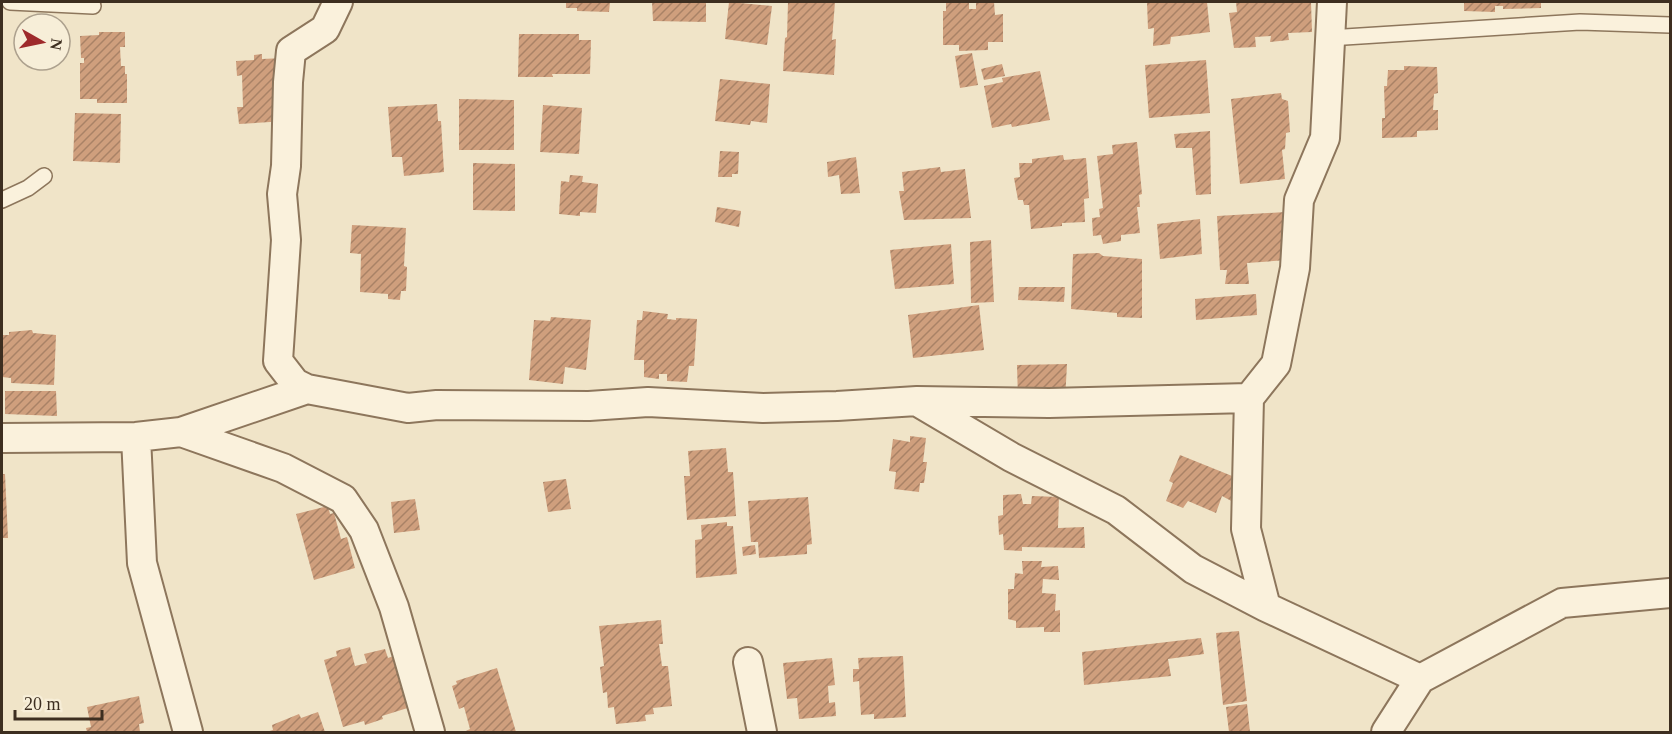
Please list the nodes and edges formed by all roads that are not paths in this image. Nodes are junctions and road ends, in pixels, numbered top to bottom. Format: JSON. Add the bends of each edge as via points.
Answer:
{"nodes":[{"id":1,"x":10,"y":2,"type":"edge"},
{"id":2,"x":338,"y":2,"type":"edge"},
{"id":3,"x":1332,"y":2,"type":"edge"},
{"id":4,"x":93,"y":6,"type":"dead end"},
{"id":5,"x":1671,"y":26,"type":"edge"},
{"id":6,"x":1329,"y":38,"type":"junction"},
{"id":7,"x":44,"y":176,"type":"dead end"},
{"id":8,"x":2,"y":200,"type":"edge"},
{"id":9,"x":307,"y":389,"type":"junction"},
{"id":10,"x":1249,"y":398,"type":"junction"},
{"id":11,"x":917,"y":401,"type":"junction"},
{"id":12,"x":181,"y":432,"type":"junction"},
{"id":13,"x":136,"y":437,"type":"junction"},
{"id":14,"x":2,"y":438,"type":"edge"},
{"id":15,"x":1671,"y":593,"type":"edge"},
{"id":16,"x":1266,"y":607,"type":"junction"},
{"id":17,"x":748,"y":662,"type":"dead end"},
{"id":18,"x":1420,"y":679,"type":"junction"},
{"id":19,"x":188,"y":732,"type":"edge"},
{"id":20,"x":430,"y":732,"type":"edge"},
{"id":21,"x":762,"y":732,"type":"edge"},
{"id":22,"x":1386,"y":732,"type":"edge"}],
"edges":[{"from":1,"to":4,"type":"lane"},
{"from":2,"to":9,"type":"street","via":[[325,29],[291,51],[288,82],[282,194],[286,240],[278,361],[295,384]]},
{"from":3,"to":6,"type":"street"},
{"from":5,"to":6,"type":"lane","via":[[1580,22]]},
{"from":6,"to":10,"type":"street","via":[[1325,138],[1299,200],[1294,268],[1275,364]]},
{"from":7,"to":8,"type":"lane"},
{"from":9,"to":11,"type":"street","via":[[408,408],[648,402],[763,408]]},
{"from":9,"to":12,"type":"street"},
{"from":10,"to":11,"type":"street","via":[[1049,403]]},
{"from":10,"to":16,"type":"street","via":[[1246,529]]},
{"from":11,"to":16,"type":"street","via":[[1011,457],[1116,510],[1193,569]]},
{"from":12,"to":13,"type":"street"},
{"from":12,"to":20,"type":"street","via":[[283,468],[343,500],[363,530],[394,607]]},
{"from":13,"to":14,"type":"street"},
{"from":13,"to":19,"type":"street","via":[[142,563]]},
{"from":15,"to":18,"type":"street","via":[[1562,603]]},
{"from":16,"to":18,"type":"street"},
{"from":17,"to":21,"type":"street"},
{"from":18,"to":22,"type":"street"}]}
